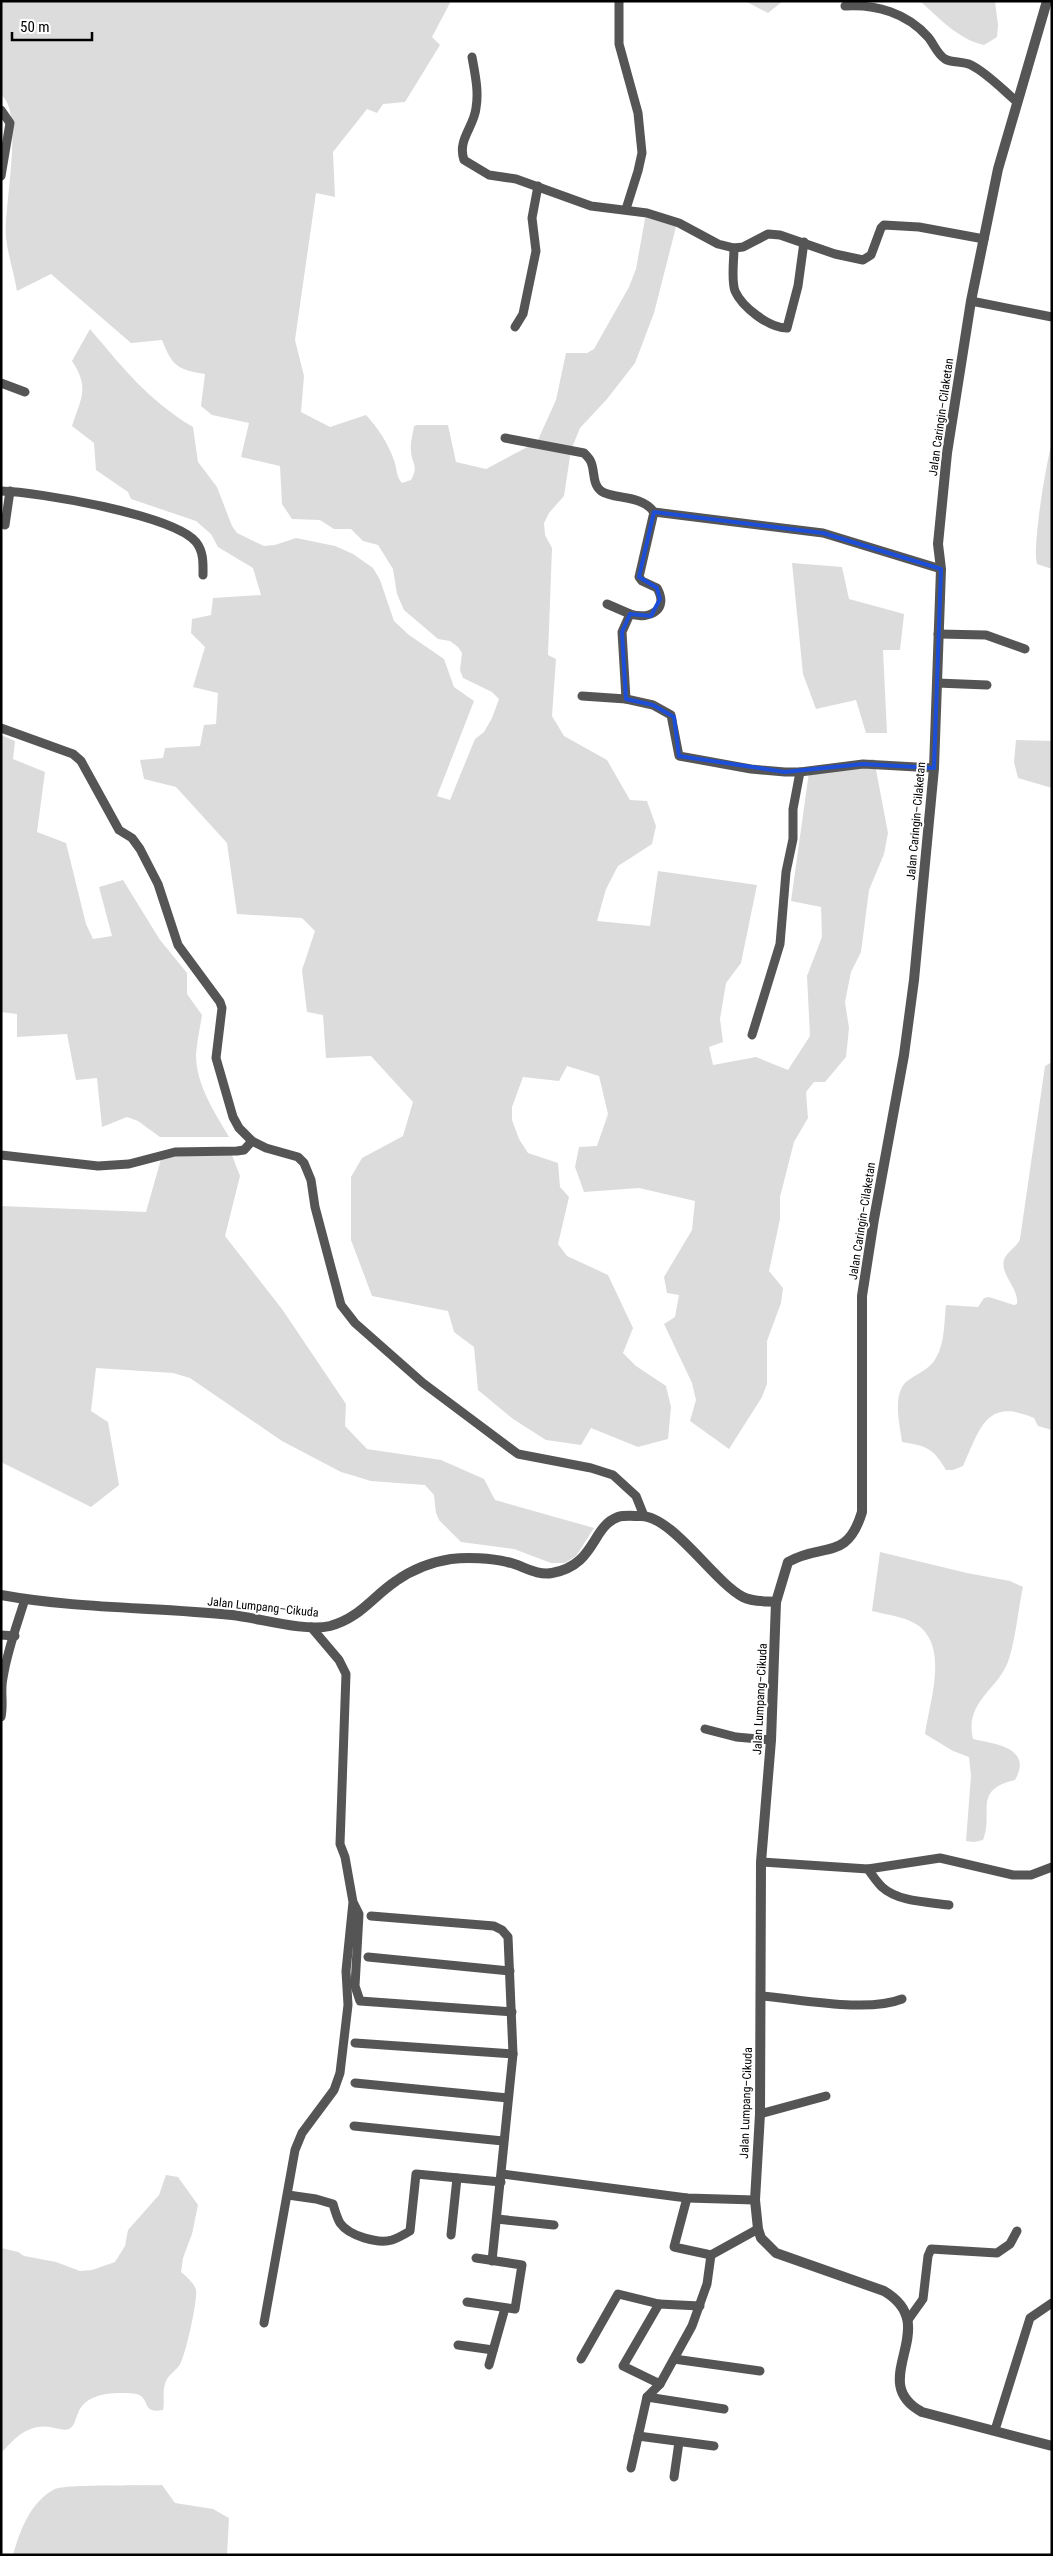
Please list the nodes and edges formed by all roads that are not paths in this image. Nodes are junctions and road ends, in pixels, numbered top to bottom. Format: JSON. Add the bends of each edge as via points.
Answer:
{"nodes":[{"id":1,"x":619,"y":1,"type":"edge"},
{"id":2,"x":1047,"y":1,"type":"edge"},
{"id":3,"x":845,"y":6,"type":"dead end"},
{"id":4,"x":472,"y":57,"type":"dead end"},
{"id":5,"x":1016,"y":101,"type":"junction"},
{"id":6,"x":1,"y":110,"type":"edge"},
{"id":7,"x":1,"y":176,"type":"edge"},
{"id":8,"x":538,"y":186,"type":"junction"},
{"id":9,"x":626,"y":209,"type":"junction"},
{"id":10,"x":984,"y":239,"type":"junction"},
{"id":11,"x":804,"y":242,"type":"junction"},
{"id":12,"x":734,"y":248,"type":"junction"},
{"id":13,"x":970,"y":301,"type":"junction"},
{"id":14,"x":1052,"y":317,"type":"edge"},
{"id":15,"x":515,"y":326,"type":"dead end"},
{"id":16,"x":1,"y":383,"type":"edge"},
{"id":17,"x":25,"y":392,"type":"dead end"},
{"id":18,"x":505,"y":438,"type":"dead end"},
{"id":19,"x":6,"y":491,"type":"edge"},
{"id":20,"x":654,"y":512,"type":"junction"},
{"id":21,"x":5,"y":525,"type":"dead end"},
{"id":22,"x":941,"y":569,"type":"junction"},
{"id":23,"x":203,"y":575,"type":"dead end"},
{"id":24,"x":607,"y":604,"type":"dead end"},
{"id":25,"x":630,"y":614,"type":"junction"},
{"id":26,"x":938,"y":634,"type":"junction"},
{"id":27,"x":1025,"y":649,"type":"dead end"},
{"id":28,"x":936,"y":683,"type":"junction"},
{"id":29,"x":987,"y":685,"type":"dead end"},
{"id":30,"x":582,"y":696,"type":"dead end"},
{"id":31,"x":626,"y":699,"type":"junction"},
{"id":32,"x":1,"y":728,"type":"edge"},
{"id":33,"x":934,"y":768,"type":"junction"},
{"id":34,"x":800,"y":772,"type":"junction"},
{"id":35,"x":752,"y":1034,"type":"dead end"},
{"id":36,"x":252,"y":1141,"type":"junction"},
{"id":37,"x":1,"y":1155,"type":"edge"},
{"id":38,"x":644,"y":1516,"type":"junction"},
{"id":39,"x":1,"y":1595,"type":"edge"},
{"id":40,"x":25,"y":1599,"type":"junction"},
{"id":41,"x":776,"y":1602,"type":"junction"},
{"id":42,"x":311,"y":1627,"type":"junction"},
{"id":43,"x":1,"y":1635,"type":"edge"},
{"id":44,"x":15,"y":1636,"type":"junction"},
{"id":45,"x":1,"y":1716,"type":"edge"},
{"id":46,"x":705,"y":1729,"type":"dead end"},
{"id":47,"x":771,"y":1740,"type":"junction"},
{"id":48,"x":761,"y":1862,"type":"junction"},
{"id":49,"x":1052,"y":1867,"type":"edge"},
{"id":50,"x":868,"y":1869,"type":"junction"},
{"id":51,"x":353,"y":1902,"type":"junction"},
{"id":52,"x":949,"y":1906,"type":"dead end"},
{"id":53,"x":371,"y":1916,"type":"dead end"},
{"id":54,"x":368,"y":1957,"type":"dead end"},
{"id":55,"x":510,"y":1971,"type":"junction"},
{"id":56,"x":762,"y":1996,"type":"junction"},
{"id":57,"x":902,"y":1999,"type":"dead end"},
{"id":58,"x":512,"y":2012,"type":"junction"},
{"id":59,"x":355,"y":2043,"type":"dead end"},
{"id":60,"x":513,"y":2054,"type":"junction"},
{"id":61,"x":355,"y":2083,"type":"dead end"},
{"id":62,"x":826,"y":2096,"type":"dead end"},
{"id":63,"x":508,"y":2098,"type":"junction"},
{"id":64,"x":760,"y":2114,"type":"junction"},
{"id":65,"x":354,"y":2126,"type":"dead end"},
{"id":66,"x":503,"y":2141,"type":"junction"},
{"id":67,"x":457,"y":2178,"type":"junction"},
{"id":68,"x":501,"y":2178,"type":"junction"},
{"id":69,"x":288,"y":2195,"type":"junction"},
{"id":70,"x":687,"y":2198,"type":"junction"},
{"id":71,"x":755,"y":2200,"type":"junction"},
{"id":72,"x":497,"y":2219,"type":"junction"},
{"id":73,"x":554,"y":2226,"type":"dead end"},
{"id":74,"x":758,"y":2229,"type":"junction"},
{"id":75,"x":1017,"y":2231,"type":"dead end"},
{"id":76,"x":452,"y":2235,"type":"dead end"},
{"id":77,"x":711,"y":2255,"type":"junction"},
{"id":78,"x":476,"y":2258,"type":"dead end"},
{"id":79,"x":492,"y":2260,"type":"junction"},
{"id":80,"x":466,"y":2302,"type":"dead end"},
{"id":81,"x":1052,"y":2303,"type":"edge"},
{"id":82,"x":659,"y":2304,"type":"junction"},
{"id":83,"x":700,"y":2306,"type":"junction"},
{"id":84,"x":504,"y":2308,"type":"junction"},
{"id":85,"x":908,"y":2320,"type":"junction"},
{"id":86,"x":264,"y":2323,"type":"dead end"},
{"id":87,"x":458,"y":2345,"type":"dead end"},
{"id":88,"x":493,"y":2350,"type":"junction"},
{"id":89,"x":581,"y":2359,"type":"dead end"},
{"id":90,"x":674,"y":2359,"type":"junction"},
{"id":91,"x":489,"y":2365,"type":"dead end"},
{"id":92,"x":760,"y":2371,"type":"dead end"},
{"id":93,"x":660,"y":2384,"type":"junction"},
{"id":94,"x":647,"y":2397,"type":"junction"},
{"id":95,"x":724,"y":2409,"type":"dead end"},
{"id":96,"x":995,"y":2430,"type":"junction"},
{"id":97,"x":638,"y":2436,"type":"junction"},
{"id":98,"x":679,"y":2442,"type":"junction"},
{"id":99,"x":714,"y":2446,"type":"dead end"},
{"id":100,"x":1052,"y":2446,"type":"edge"},
{"id":101,"x":631,"y":2468,"type":"dead end"},
{"id":102,"x":674,"y":2477,"type":"dead end"}],
"edges":[{"from":1,"to":9,"type":"street","via":[[619,44],[638,113],[642,153]]},
{"from":2,"to":5,"type":"street","name":"Jalan Caringin–Cilaketan"},
{"from":3,"to":5,"type":"street","via":[[866,4],[916,24],[946,60],[970,64]]},
{"from":4,"to":8,"type":"street","via":[[476,110],[464,138],[464,160],[489,175]]},
{"from":5,"to":10,"type":"street","name":"Jalan Caringin–Cilaketan"},
{"from":6,"to":7,"type":"street","via":[[10,122]]},
{"from":8,"to":9,"type":"street","via":[[591,206]]},
{"from":8,"to":15,"type":"street","via":[[532,218],[536,252],[523,314]]},
{"from":9,"to":12,"type":"street","via":[[679,223],[718,244]]},
{"from":10,"to":11,"type":"street","via":[[920,227],[884,225],[871,255],[863,260]]},
{"from":10,"to":13,"type":"street","name":"Jalan Caringin–Cilaketan"},
{"from":11,"to":12,"type":"street","via":[[768,234]]},
{"from":11,"to":12,"type":"street","via":[[798,286],[787,328],[778,328],[742,302],[734,289]]},
{"from":13,"to":14,"type":"street"},
{"from":13,"to":22,"type":"street","name":"Jalan Caringin–Cilaketan","via":[[947,453],[938,544]]},
{"from":16,"to":17,"type":"street"},
{"from":18,"to":20,"type":"street","via":[[584,452],[592,461],[599,489],[607,494],[626,496]]},
{"from":19,"to":21,"type":"street"},
{"from":19,"to":23,"type":"street","via":[[73,501],[172,526],[195,541],[204,562]]},
{"from":20,"to":22,"type":"street","via":[[823,533]]},
{"from":20,"to":25,"type":"street","via":[[639,577],[642,582],[657,588],[660,599],[651,616],[643,618]]},
{"from":22,"to":26,"type":"street","name":"Jalan Caringin–Cilaketan"},
{"from":24,"to":25,"type":"street"},
{"from":25,"to":31,"type":"street","via":[[622,632]]},
{"from":26,"to":27,"type":"street","via":[[986,635]]},
{"from":26,"to":28,"type":"street","name":"Jalan Caringin–Cilaketan"},
{"from":28,"to":29,"type":"street"},
{"from":28,"to":33,"type":"street","name":"Jalan Caringin–Cilaketan"},
{"from":30,"to":31,"type":"street"},
{"from":31,"to":34,"type":"street","via":[[653,705],[672,716],[679,756],[750,769]]},
{"from":32,"to":36,"type":"street","via":[[73,754],[81,761],[119,830],[132,838],[140,850],[158,884],[178,945],[220,1002],[217,1068],[233,1117]]},
{"from":33,"to":34,"type":"street","via":[[863,764]]},
{"from":33,"to":41,"type":"street","name":"Jalan Caringin–Cilaketan","via":[[904,1056],[862,1296],[862,1512],[858,1527],[846,1544],[798,1556],[788,1562]]},
{"from":34,"to":35,"type":"street","via":[[793,809],[793,839],[786,872],[780,944]]},
{"from":36,"to":37,"type":"street","via":[[244,1150],[175,1152],[129,1164],[98,1166]]},
{"from":36,"to":38,"type":"street","via":[[298,1157],[304,1163],[341,1305],[356,1323],[423,1383],[518,1454],[613,1475],[636,1496]]},
{"from":38,"to":41,"type":"street","name":"Jalan Lumpang–Cikuda","via":[[668,1528],[744,1598]]},
{"from":38,"to":42,"type":"street","name":"Jalan Lumpang–Cikuda","via":[[618,1517],[572,1568],[550,1574],[506,1562],[455,1558],[432,1562],[395,1581],[351,1619]]},
{"from":39,"to":40,"type":"street","name":"Jalan Lumpang–Cikuda"},
{"from":40,"to":42,"type":"street","name":"Jalan Lumpang–Cikuda","via":[[231,1615]]},
{"from":40,"to":44,"type":"street"},
{"from":41,"to":47,"type":"street","name":"Jalan Lumpang–Cikuda"},
{"from":42,"to":51,"type":"street","via":[[339,1660],[346,1674],[340,1844]]},
{"from":43,"to":44,"type":"street"},
{"from":44,"to":45,"type":"street","via":[[2,1681],[4,1705]]},
{"from":46,"to":47,"type":"street","via":[[736,1737]]},
{"from":47,"to":48,"type":"street","name":"Jalan Lumpang–Cikuda"},
{"from":48,"to":50,"type":"street"},
{"from":48,"to":56,"type":"street","name":"Jalan Lumpang–Cikuda"},
{"from":49,"to":50,"type":"street","via":[[1031,1875],[1013,1875],[940,1858]]},
{"from":50,"to":52,"type":"street","via":[[890,1893]]},
{"from":51,"to":58,"type":"street","via":[[359,1914],[355,1986],[360,2001]]},
{"from":51,"to":69,"type":"street","via":[[346,1971],[348,2005],[340,2073],[334,2090],[298,2142]]},
{"from":53,"to":55,"type":"street","via":[[494,1926],[508,1937]]},
{"from":54,"to":55,"type":"street"},
{"from":55,"to":58,"type":"street"},
{"from":56,"to":57,"type":"street","via":[[871,2006]]},
{"from":56,"to":64,"type":"street","name":"Jalan Lumpang–Cikuda"},
{"from":58,"to":60,"type":"street"},
{"from":59,"to":60,"type":"street"},
{"from":60,"to":63,"type":"street"},
{"from":61,"to":63,"type":"street"},
{"from":62,"to":64,"type":"street"},
{"from":63,"to":66,"type":"street"},
{"from":64,"to":71,"type":"street","name":"Jalan Lumpang–Cikuda"},
{"from":65,"to":66,"type":"street"},
{"from":66,"to":68,"type":"street"},
{"from":67,"to":68,"type":"street"},
{"from":67,"to":69,"type":"street","via":[[416,2174],[410,2231],[392,2240],[359,2236],[346,2229],[340,2223],[333,2204]]},
{"from":67,"to":76,"type":"street"},
{"from":68,"to":70,"type":"street"},
{"from":68,"to":72,"type":"street"},
{"from":69,"to":86,"type":"street"},
{"from":70,"to":71,"type":"street"},
{"from":70,"to":77,"type":"street","via":[[674,2246]]},
{"from":71,"to":74,"type":"street","name":"Jalan Lumpang–Cikuda"},
{"from":72,"to":73,"type":"street"},
{"from":72,"to":79,"type":"street"},
{"from":74,"to":77,"type":"street"},
{"from":74,"to":85,"type":"street","name":"Jalan Lumpang–Cikuda","via":[[761,2238],[776,2253],[894,2297]]},
{"from":75,"to":85,"type":"street","via":[[1010,2244],[997,2254],[931,2249],[923,2299]]},
{"from":77,"to":83,"type":"street"},
{"from":78,"to":79,"type":"street"},
{"from":79,"to":84,"type":"street","via":[[522,2265],[515,2309]]},
{"from":80,"to":84,"type":"street"},
{"from":81,"to":96,"type":"street","via":[[1030,2318]]},
{"from":82,"to":83,"type":"street"},
{"from":82,"to":89,"type":"street","via":[[618,2294]]},
{"from":82,"to":93,"type":"street","via":[[623,2366]]},
{"from":83,"to":90,"type":"street"},
{"from":84,"to":88,"type":"street"},
{"from":85,"to":96,"type":"street","via":[[910,2331],[900,2367],[899,2385],[903,2396],[922,2412]]},
{"from":87,"to":88,"type":"street"},
{"from":88,"to":91,"type":"street"},
{"from":90,"to":92,"type":"street"},
{"from":90,"to":93,"type":"street"},
{"from":93,"to":94,"type":"street"},
{"from":94,"to":95,"type":"street"},
{"from":94,"to":97,"type":"street"},
{"from":96,"to":100,"type":"street"},
{"from":97,"to":98,"type":"street"},
{"from":97,"to":101,"type":"street"},
{"from":98,"to":99,"type":"street"},
{"from":98,"to":102,"type":"street"}]}
